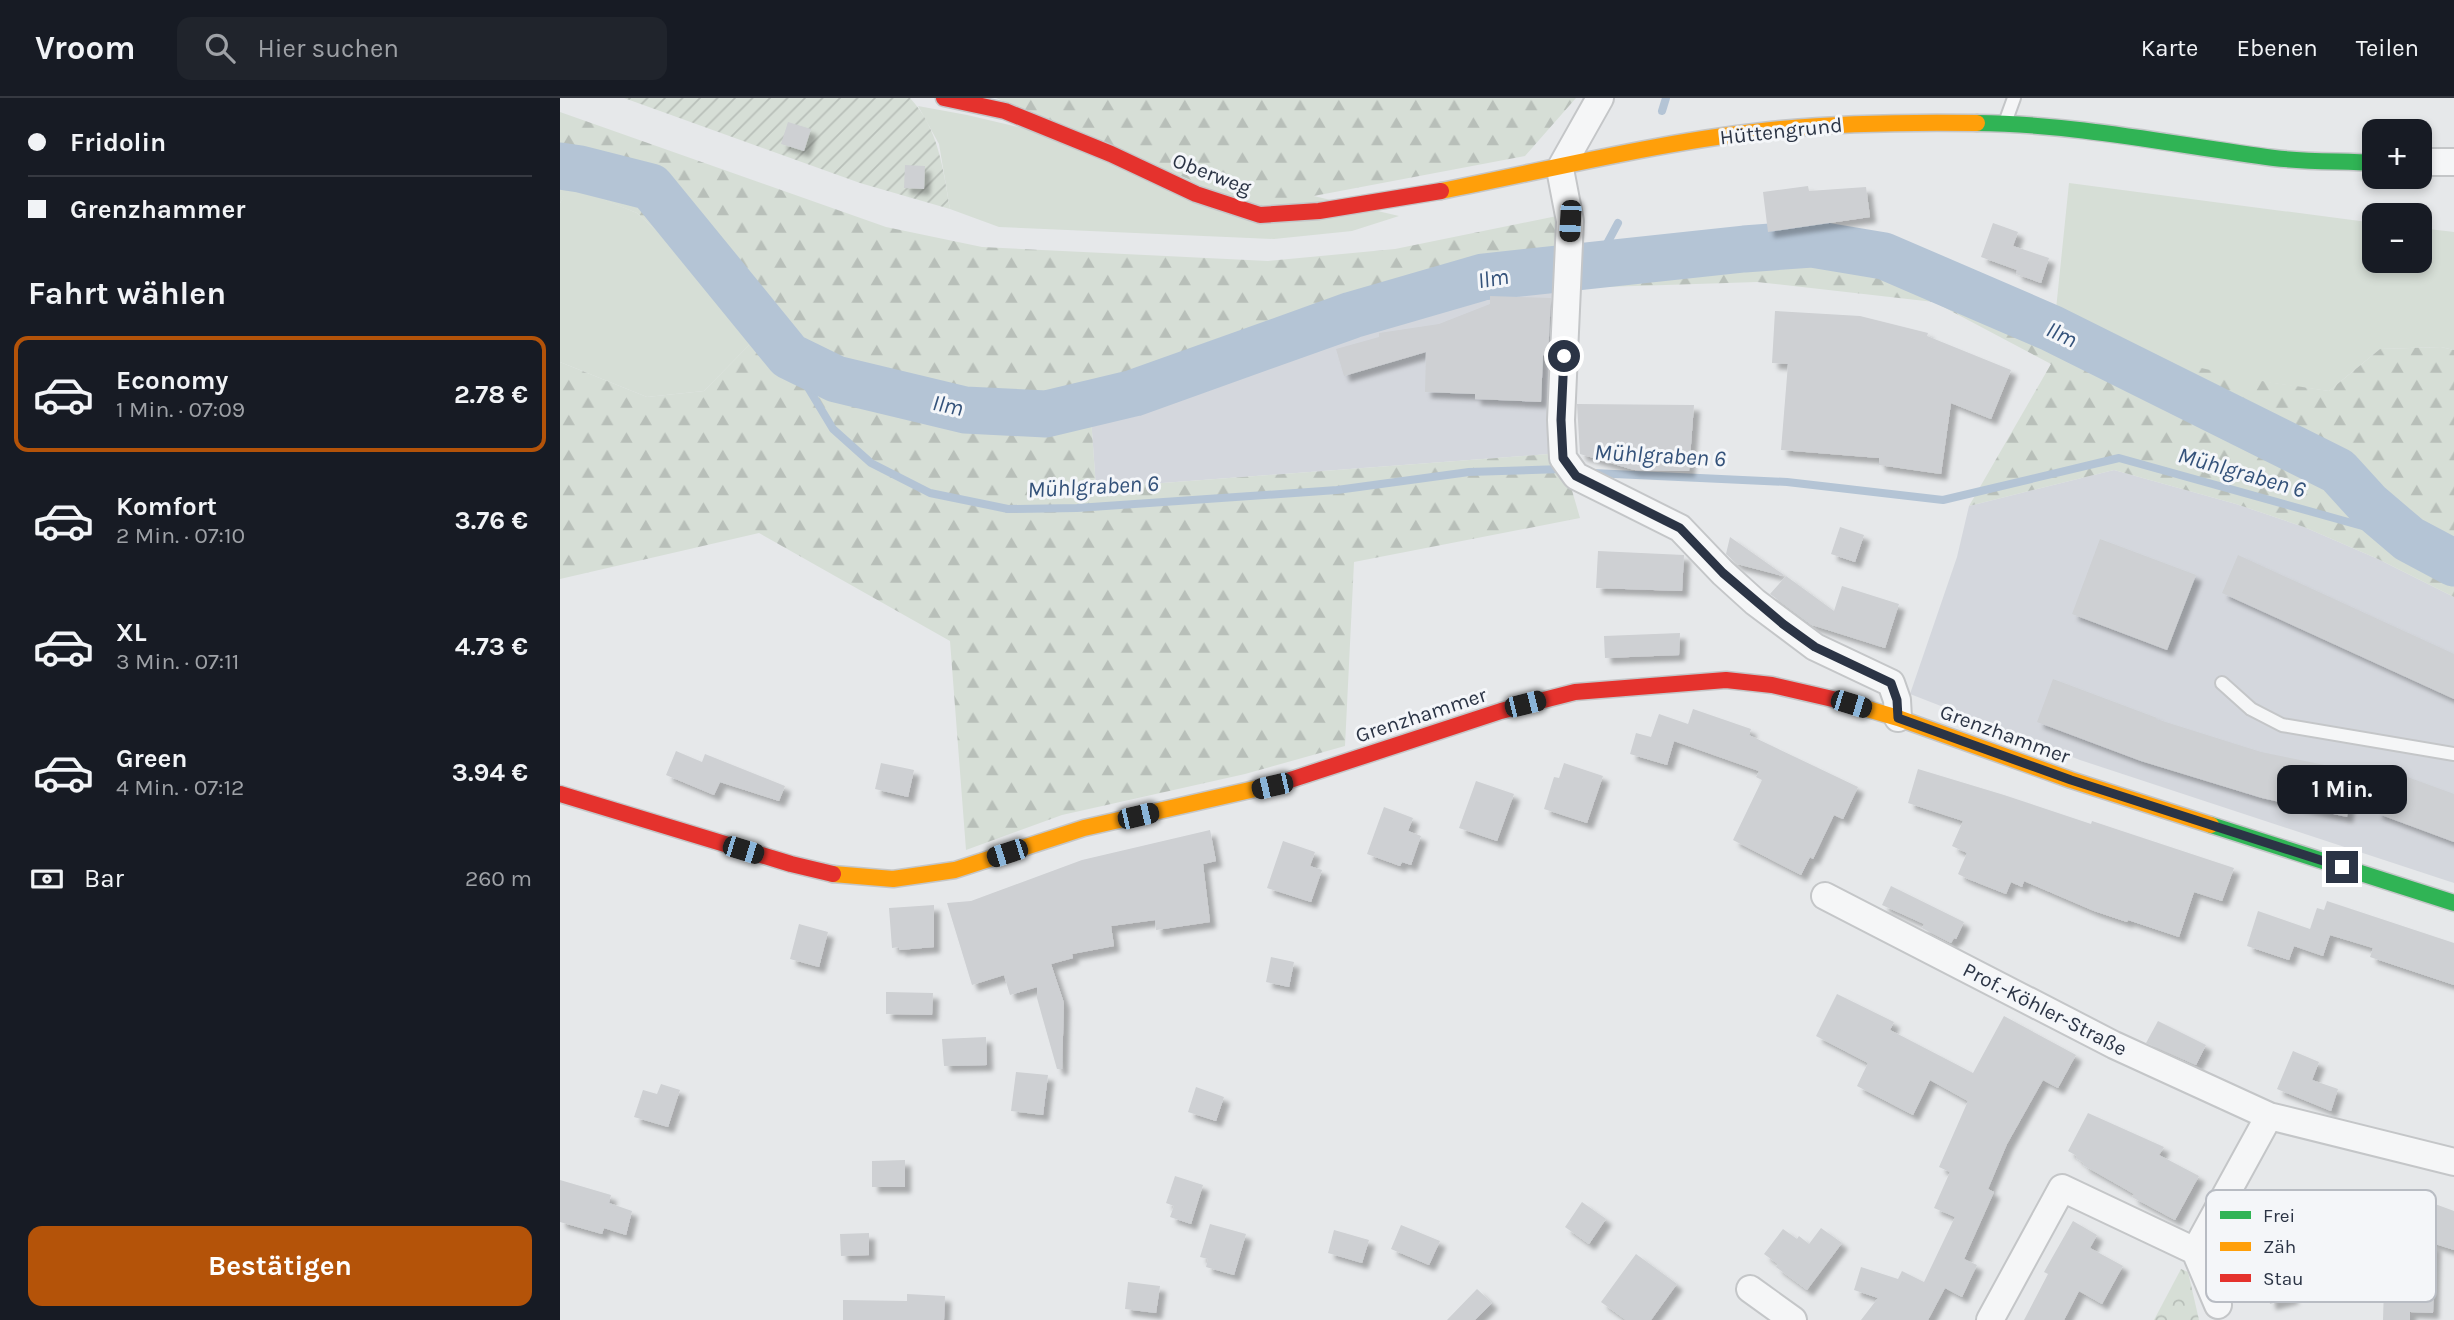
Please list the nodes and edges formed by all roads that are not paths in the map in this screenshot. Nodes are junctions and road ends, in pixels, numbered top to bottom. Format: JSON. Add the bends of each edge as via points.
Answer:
{"nodes":[{"id":1,"x":944,"y":98,"type":"edge"},
{"id":2,"x":1600,"y":98,"type":"edge"},
{"id":3,"x":2014,"y":98,"type":"edge"},
{"id":4,"x":2004,"y":123,"type":"junction"},
{"id":5,"x":2362,"y":162,"type":"edge"},
{"id":6,"x":2432,"y":162,"type":"edge"},
{"id":7,"x":2454,"y":162,"type":"edge"},
{"id":8,"x":1560,"y":169,"type":"junction"},
{"id":9,"x":2222,"y":683,"type":"dead end"},
{"id":10,"x":1898,"y":718,"type":"junction"},
{"id":11,"x":2454,"y":754,"type":"edge"},
{"id":12,"x":560,"y":794,"type":"edge"},
{"id":13,"x":1825,"y":896,"type":"dead end"},
{"id":14,"x":2454,"y":903,"type":"edge"},
{"id":15,"x":2269,"y":1116,"type":"junction"},
{"id":16,"x":2454,"y":1162,"type":"edge"},
{"id":17,"x":2228,"y":1190,"type":"edge"},
{"id":18,"x":2206,"y":1231,"type":"edge"},
{"id":19,"x":2195,"y":1251,"type":"junction"},
{"id":20,"x":2206,"y":1277,"type":"edge"},
{"id":21,"x":1750,"y":1289,"type":"dead end"},
{"id":22,"x":2217,"y":1302,"type":"edge"},
{"id":23,"x":2218,"y":1305,"type":"dead end"},
{"id":24,"x":1793,"y":1320,"type":"edge"},
{"id":25,"x":1990,"y":1320,"type":"edge"}],
"edges":[{"from":1,"to":8,"type":"main road","name":"Oberweg","via":[[1005,111],[1196,194],[1260,215],[1319,211]]},
{"from":2,"to":8,"type":"street"},
{"from":3,"to":4,"type":"lane"},
{"from":4,"to":5,"type":"main road","name":"Hüttengrund","via":[[2277,158]]},
{"from":4,"to":8,"type":"main road","name":"Hüttengrund","via":[[1887,122],[1780,129],[1698,140]]},
{"from":6,"to":7,"type":"street"},
{"from":8,"to":10,"type":"street","via":[[1570,221],[1561,420],[1570,467],[1680,528],[1723,573],[1815,647],[1891,683]]},
{"from":9,"to":11,"type":"lane","via":[[2251,709],[2282,725]]},
{"from":10,"to":12,"type":"main road","name":"Grenzhammer","via":[[1827,696],[1726,680],[1575,692],[1501,711],[1272,786],[1084,828],[955,870],[893,879],[843,876],[791,864]]},
{"from":10,"to":14,"type":"main road","name":"Grenzhammer","via":[[2071,780]]},
{"from":13,"to":15,"type":"street","name":"Prof.-Köhler-Straße","via":[[2114,1045]]},
{"from":15,"to":16,"type":"street","name":"Prof.-Köhler-Straße"},
{"from":15,"to":17,"type":"street"},
{"from":18,"to":19,"type":"street"},
{"from":19,"to":20,"type":"street"},
{"from":19,"to":25,"type":"street","via":[[2062,1188]]},
{"from":21,"to":24,"type":"street"},
{"from":22,"to":23,"type":"street"}]}
